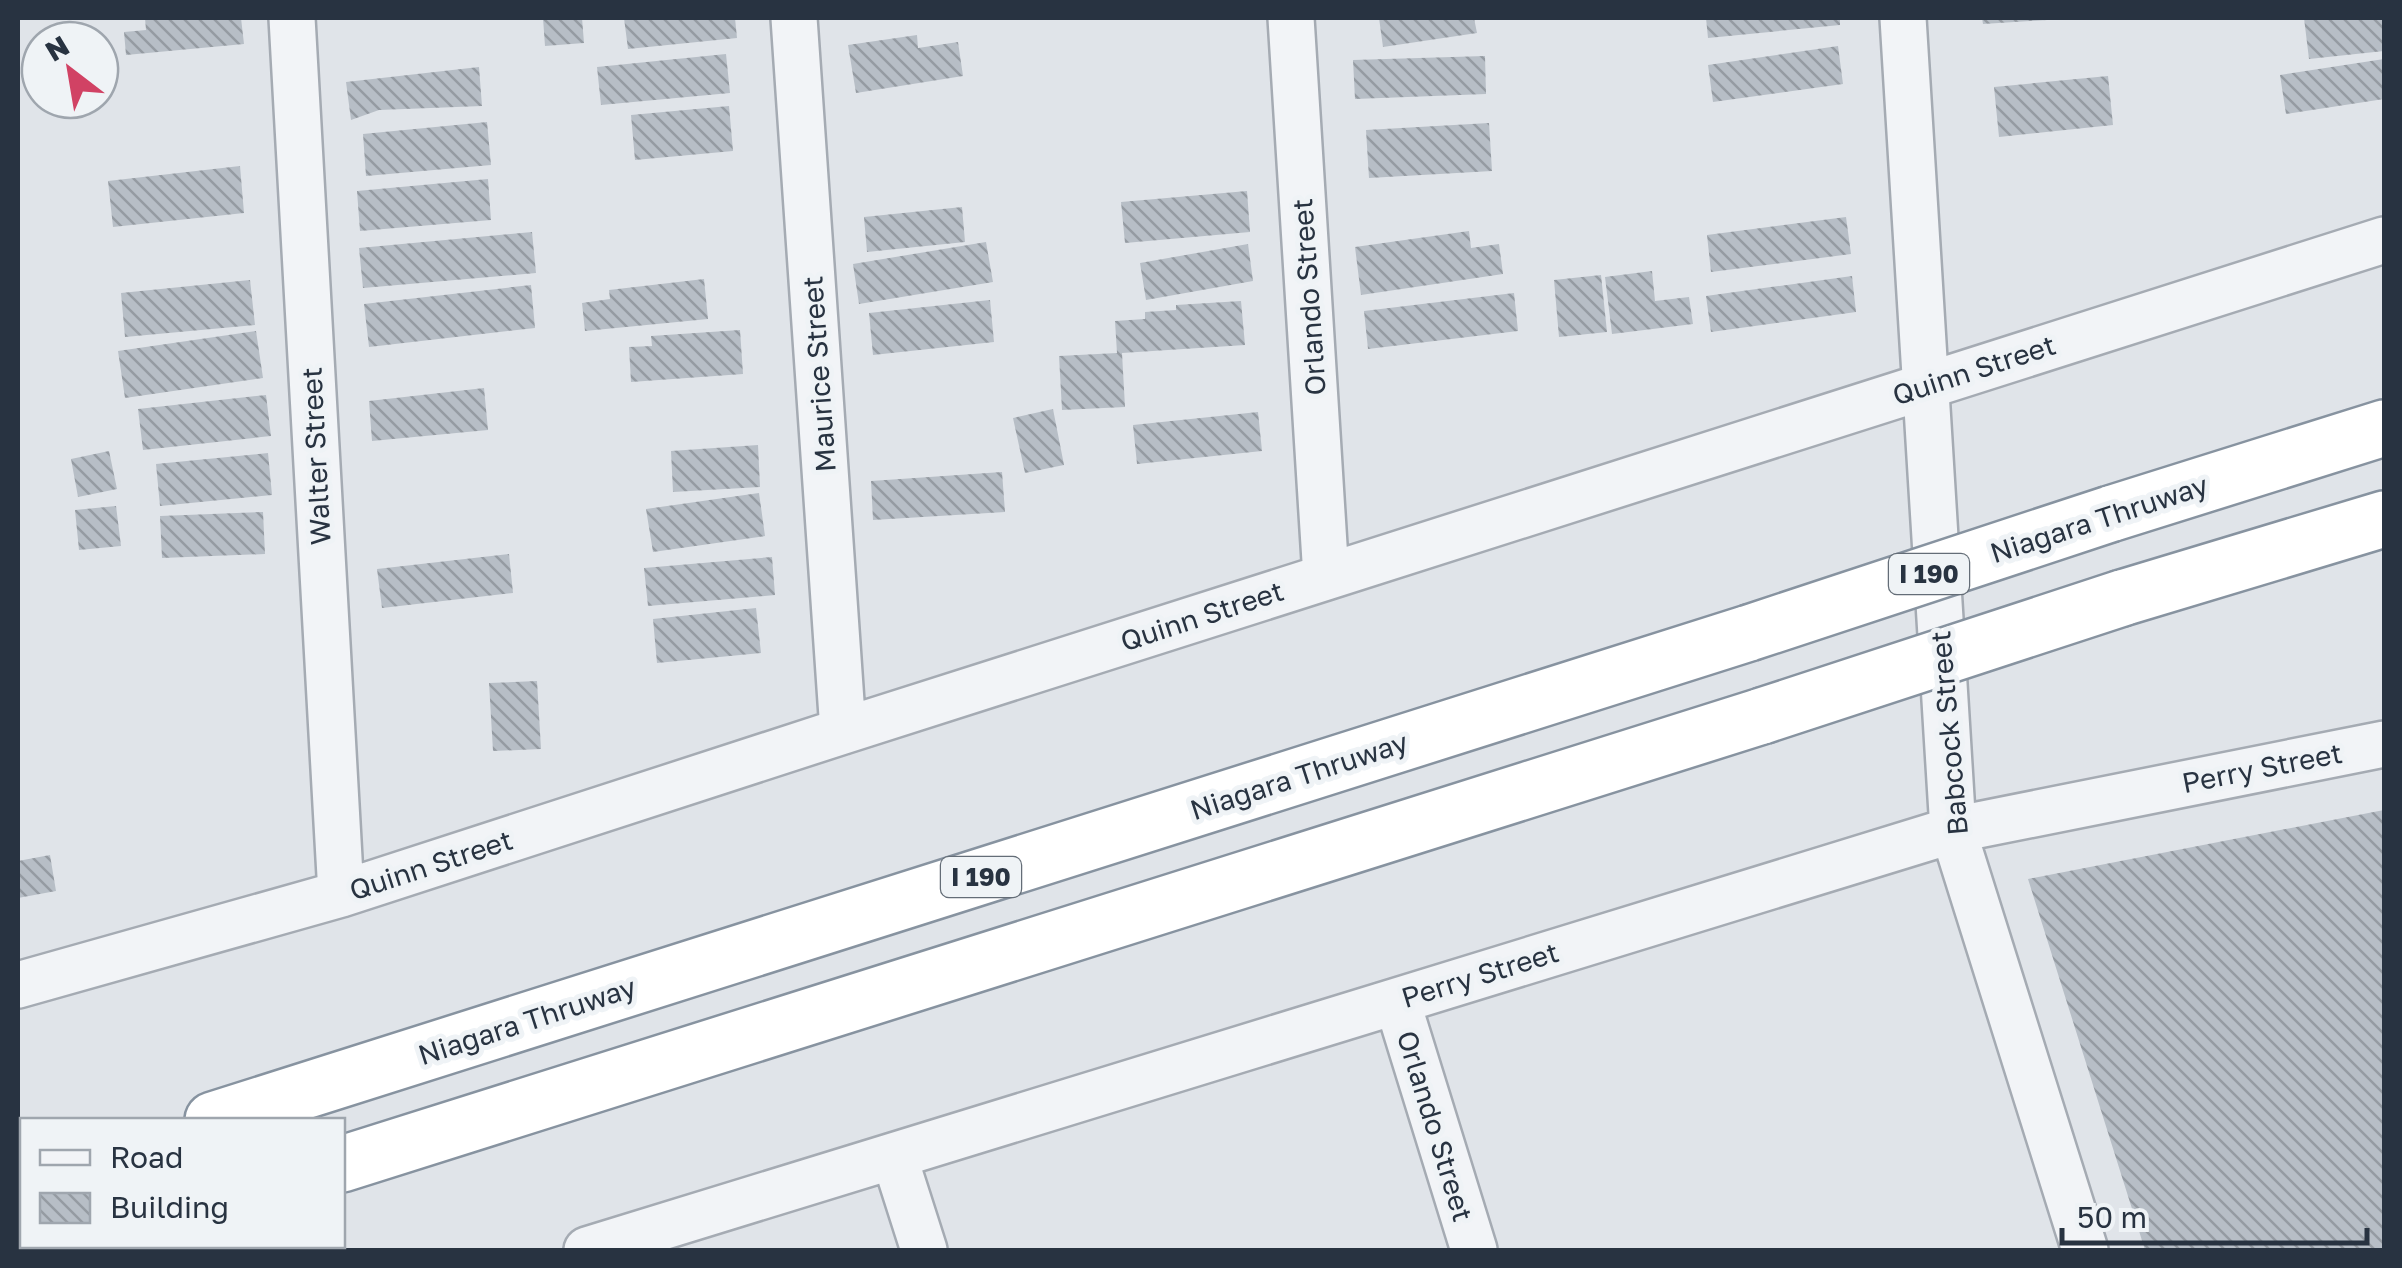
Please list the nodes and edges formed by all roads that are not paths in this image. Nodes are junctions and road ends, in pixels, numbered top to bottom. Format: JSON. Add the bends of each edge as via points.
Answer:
{"nodes":[{"id":1,"x":292,"y":18,"type":"edge"},
{"id":2,"x":794,"y":18,"type":"edge"},
{"id":3,"x":1291,"y":18,"type":"edge"},
{"id":4,"x":1903,"y":18,"type":"edge"},
{"id":5,"x":2384,"y":240,"type":"edge"},
{"id":6,"x":1927,"y":385,"type":"junction"},
{"id":7,"x":2384,"y":428,"type":"edge"},
{"id":8,"x":2384,"y":519,"type":"edge"},
{"id":9,"x":1326,"y":577,"type":"junction"},
{"id":10,"x":843,"y":731,"type":"junction"},
{"id":11,"x":2384,"y":744,"type":"edge"},
{"id":12,"x":1952,"y":830,"type":"junction"},
{"id":13,"x":341,"y":894,"type":"junction"},
{"id":14,"x":18,"y":986,"type":"edge"},
{"id":15,"x":1397,"y":1001,"type":"junction"},
{"id":16,"x":219,"y":1118,"type":"edge"},
{"id":17,"x":894,"y":1156,"type":"junction"},
{"id":18,"x":345,"y":1163,"type":"edge"},
{"id":19,"x":587,"y":1250,"type":"edge"},
{"id":20,"x":924,"y":1250,"type":"edge"},
{"id":21,"x":1474,"y":1250,"type":"edge"},
{"id":22,"x":2085,"y":1250,"type":"edge"}],
"edges":[{"from":1,"to":13,"type":"street","name":"Walter Street"},
{"from":2,"to":10,"type":"street","name":"Maurice Street"},
{"from":3,"to":9,"type":"street","name":"Orlando Street"},
{"from":4,"to":6,"type":"street","name":"Babcock Street"},
{"from":5,"to":6,"type":"street","name":"Quinn Street"},
{"from":6,"to":9,"type":"street","name":"Quinn Street"},
{"from":6,"to":12,"type":"street","name":"Babcock Street"},
{"from":7,"to":16,"type":"highway","name":"Niagara Thruway","number":"I 190","bridge":true},
{"from":8,"to":18,"type":"highway","bridge":true},
{"from":9,"to":10,"type":"street","name":"Quinn Street"},
{"from":10,"to":13,"type":"street","name":"Quinn Street"},
{"from":11,"to":12,"type":"street","name":"Perry Street"},
{"from":12,"to":15,"type":"street","name":"Perry Street"},
{"from":12,"to":22,"type":"street","name":"Babcock Street"},
{"from":13,"to":14,"type":"street","name":"Quinn Street"},
{"from":15,"to":17,"type":"street","name":"Perry Street"},
{"from":15,"to":21,"type":"street","name":"Orlando Street"},
{"from":17,"to":19,"type":"street","name":"Perry Street"},
{"from":17,"to":20,"type":"street"}]}
